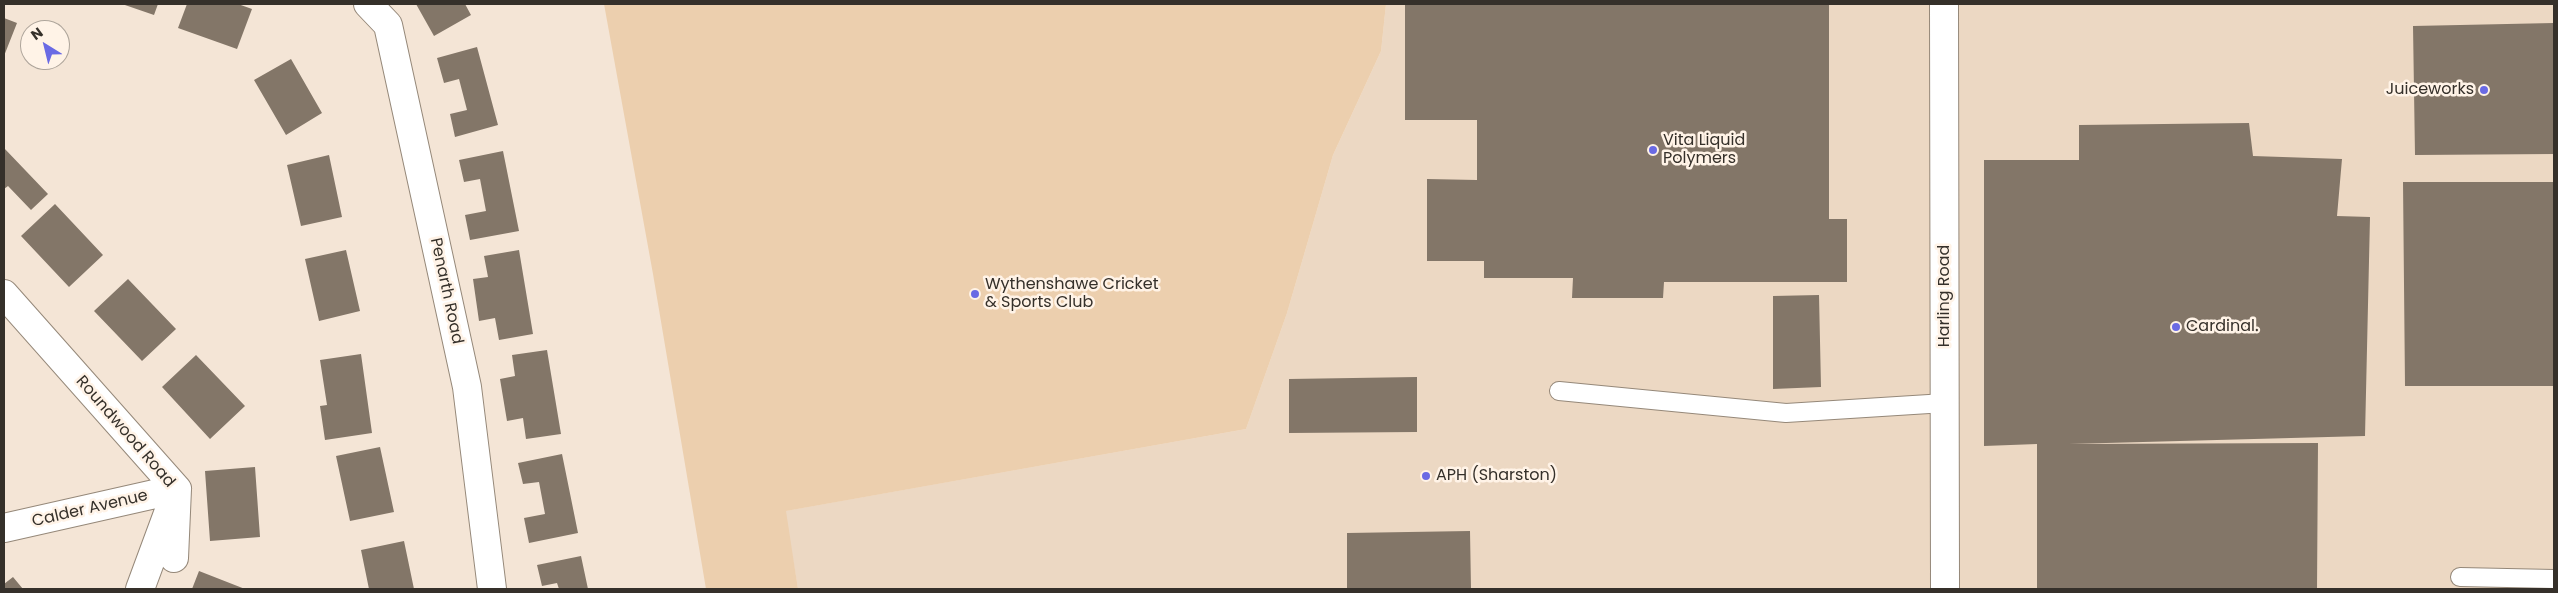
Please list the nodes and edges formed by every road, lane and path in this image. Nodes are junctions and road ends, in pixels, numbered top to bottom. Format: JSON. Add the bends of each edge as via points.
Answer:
{"nodes":[{"id":1,"x":368,"y":4,"type":"edge"},
{"id":2,"x":1944,"y":4,"type":"edge"},
{"id":3,"x":4,"y":294,"type":"edge"},
{"id":4,"x":1559,"y":391,"type":"dead end"},
{"id":5,"x":1945,"y":403,"type":"junction"},
{"id":6,"x":177,"y":490,"type":"junction"},
{"id":7,"x":4,"y":528,"type":"edge"},
{"id":8,"x":174,"y":558,"type":"dead end"},
{"id":9,"x":2460,"y":577,"type":"dead end"},
{"id":10,"x":2554,"y":579,"type":"edge"},
{"id":11,"x":140,"y":589,"type":"edge"},
{"id":12,"x":492,"y":589,"type":"edge"},
{"id":13,"x":1945,"y":589,"type":"edge"}],
"edges":[{"from":1,"to":12,"type":"street","name":"Penarth Road","via":[[388,25],[465,378]]},
{"from":2,"to":5,"type":"street","name":"Harling Road"},
{"from":3,"to":6,"type":"street","name":"Roundwood Road"},
{"from":4,"to":5,"type":"lane","via":[[1786,413]]},
{"from":5,"to":13,"type":"street","name":"Harling Road"},
{"from":6,"to":7,"type":"street","name":"Calder Avenue"},
{"from":6,"to":8,"type":"street"},
{"from":6,"to":11,"type":"street","name":"Roundwood Road"},
{"from":9,"to":10,"type":"lane"}]}
